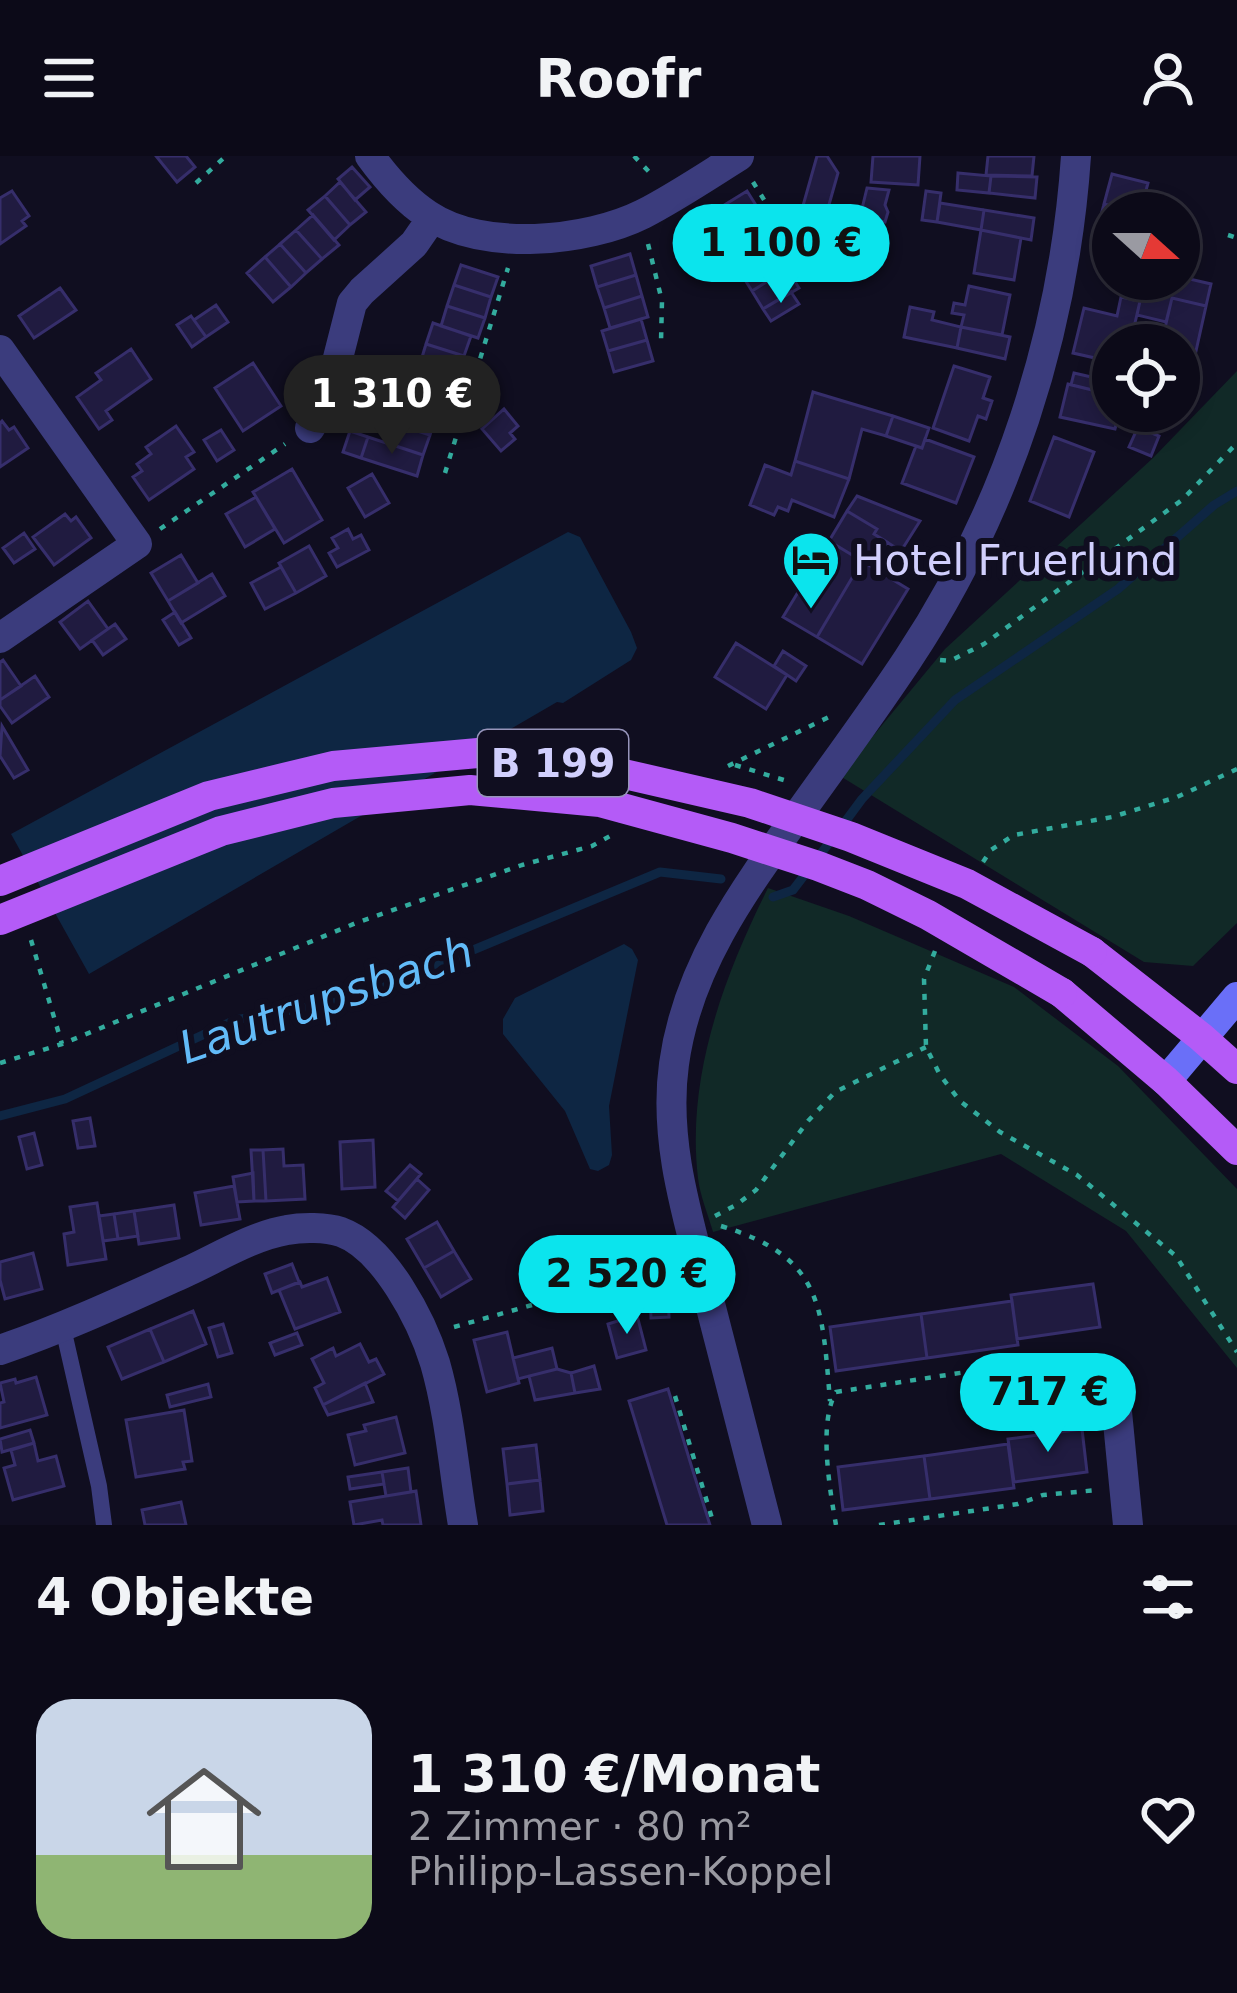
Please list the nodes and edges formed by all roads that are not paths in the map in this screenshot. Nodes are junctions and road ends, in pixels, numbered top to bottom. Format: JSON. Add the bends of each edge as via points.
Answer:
{"nodes":[{"id":1,"x":370,"y":156,"type":"edge"},
{"id":2,"x":1076,"y":156,"type":"edge"},
{"id":3,"x":738,"y":157,"type":"edge"},
{"id":4,"x":432,"y":218,"type":"junction"},
{"id":5,"x":0,"y":350,"type":"edge"},
{"id":6,"x":310,"y":428,"type":"road end"},
{"id":7,"x":0,"y":638,"type":"edge"},
{"id":8,"x":0,"y":881,"type":"edge"},
{"id":9,"x":11,"y":921,"type":"edge"},
{"id":10,"x":1237,"y":997,"type":"edge"},
{"id":11,"x":1201,"y":1037,"type":"junction"},
{"id":12,"x":1237,"y":1069,"type":"edge"},
{"id":13,"x":1166,"y":1081,"type":"junction"},
{"id":14,"x":1237,"y":1150,"type":"edge"},
{"id":15,"x":63,"y":1328,"type":"junction"},
{"id":16,"x":0,"y":1350,"type":"edge"},
{"id":17,"x":1114,"y":1382,"type":"road end"},
{"id":18,"x":104,"y":1525,"type":"edge"},
{"id":19,"x":463,"y":1525,"type":"edge"},
{"id":20,"x":767,"y":1525,"type":"edge"},
{"id":21,"x":1128,"y":1525,"type":"edge"}],
"edges":[{"from":1,"to":4,"type":"street"},
{"from":2,"to":20,"type":"street","via":[[1037,379],[985,521],[921,637],[749,882],[711,945],[686,1010],[674,1064],[675,1154]]},
{"from":3,"to":4,"type":"street","via":[[598,232],[512,238]]},
{"from":4,"to":6,"type":"street","via":[[352,303],[328,397]]},
{"from":5,"to":7,"type":"street","via":[[137,544]]},
{"from":8,"to":11,"type":"main road","number":"B 199","bridge":true,"via":[[208,796],[333,766],[478,753],[611,771],[751,803],[850,837],[967,884],[1092,952]]},
{"from":9,"to":13,"type":"main road","number":"B 199","bridge":true,"via":[[221,831],[333,803],[470,790],[600,802],[818,866],[928,915],[1062,993]]},
{"from":10,"to":11,"type":"main road"},
{"from":11,"to":12,"type":"main road","number":"B 199"},
{"from":11,"to":13,"type":"main road"},
{"from":13,"to":14,"type":"main road","number":"B 199"},
{"from":15,"to":16,"type":"street"},
{"from":15,"to":18,"type":"lane"},
{"from":15,"to":19,"type":"street","via":[[286,1230],[339,1231],[381,1264],[425,1335]]},
{"from":17,"to":21,"type":"street"}]}
